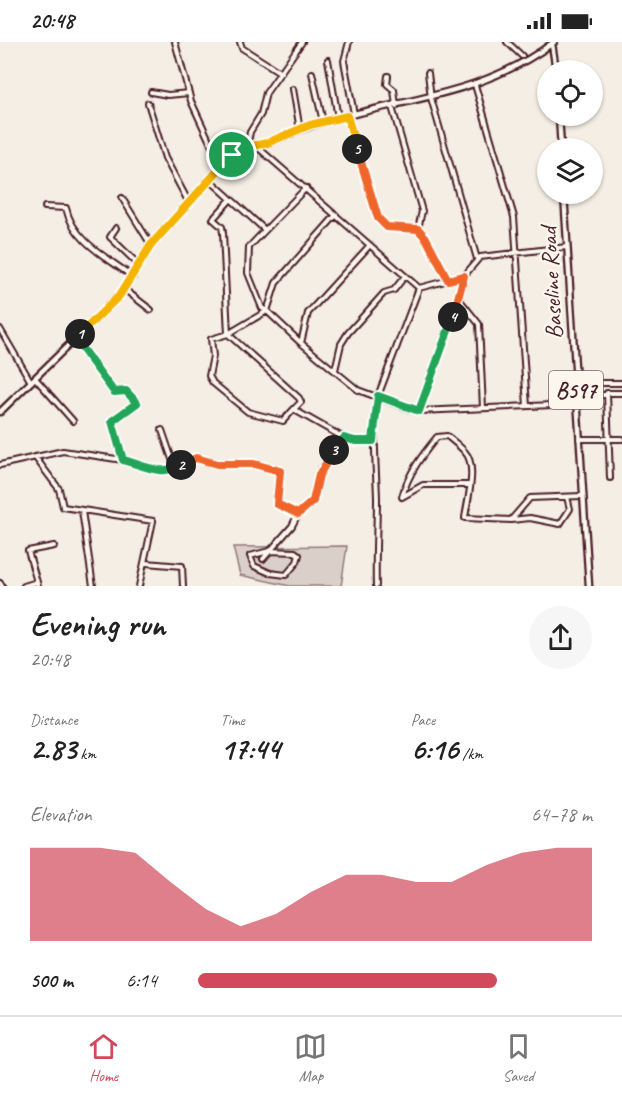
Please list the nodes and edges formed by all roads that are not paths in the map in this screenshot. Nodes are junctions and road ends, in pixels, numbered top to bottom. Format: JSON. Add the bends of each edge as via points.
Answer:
{"nodes":[{"id":1,"x":175,"y":42,"type":"edge"},
{"id":2,"x":240,"y":42,"type":"edge"},
{"id":3,"x":349,"y":42,"type":"edge"},
{"id":4,"x":507,"y":42,"type":"edge"},
{"id":5,"x":301,"y":43,"type":"edge"},
{"id":6,"x":553,"y":43,"type":"edge"},
{"id":7,"x":522,"y":56,"type":"dead end"},
{"id":8,"x":328,"y":60,"type":"dead end"},
{"id":9,"x":555,"y":60,"type":"edge"},
{"id":10,"x":281,"y":73,"type":"junction"},
{"id":11,"x":312,"y":73,"type":"dead end"},
{"id":12,"x":428,"y":73,"type":"dead end"},
{"id":13,"x":388,"y":76,"type":"dead end"},
{"id":14,"x":475,"y":85,"type":"junction"},
{"id":15,"x":293,"y":89,"type":"dead end"},
{"id":16,"x":151,"y":92,"type":"dead end"},
{"id":17,"x":189,"y":93,"type":"junction"},
{"id":18,"x":431,"y":98,"type":"junction"},
{"id":19,"x":148,"y":103,"type":"dead end"},
{"id":20,"x":394,"y":107,"type":"junction"},
{"id":21,"x":354,"y":115,"type":"junction"},
{"id":22,"x":347,"y":116,"type":"junction"},
{"id":23,"x":338,"y":118,"type":"junction"},
{"id":24,"x":323,"y":122,"type":"junction"},
{"id":25,"x":300,"y":130,"type":"junction"},
{"id":26,"x":255,"y":145,"type":"junction"},
{"id":27,"x":247,"y":147,"type":"junction"},
{"id":28,"x":221,"y":166,"type":"junction"},
{"id":29,"x":209,"y":179,"type":"junction"},
{"id":30,"x":306,"y":188,"type":"junction"},
{"id":31,"x":122,"y":198,"type":"dead end"},
{"id":32,"x":231,"y":199,"type":"junction"},
{"id":33,"x":188,"y":201,"type":"junction"},
{"id":34,"x":565,"y":204,"type":"edge"},
{"id":35,"x":45,"y":207,"type":"dead end"},
{"id":36,"x":336,"y":214,"type":"junction"},
{"id":37,"x":116,"y":228,"type":"dead end"},
{"id":38,"x":418,"y":229,"type":"junction"},
{"id":39,"x":265,"y":230,"type":"junction"},
{"id":40,"x":151,"y":245,"type":"junction"},
{"id":41,"x":370,"y":245,"type":"junction"},
{"id":42,"x":567,"y":247,"type":"junction"},
{"id":43,"x":517,"y":253,"type":"junction"},
{"id":44,"x":478,"y":260,"type":"junction"},
{"id":45,"x":139,"y":265,"type":"junction"},
{"id":46,"x":405,"y":276,"type":"junction"},
{"id":47,"x":464,"y":276,"type":"junction"},
{"id":48,"x":132,"y":277,"type":"junction"},
{"id":49,"x":448,"y":280,"type":"junction"},
{"id":50,"x":420,"y":288,"type":"junction"},
{"id":51,"x":123,"y":289,"type":"junction"},
{"id":52,"x":459,"y":299,"type":"junction"},
{"id":53,"x":152,"y":310,"type":"dead end"},
{"id":54,"x":267,"y":311,"type":"junction"},
{"id":55,"x":0,"y":328,"type":"edge"},
{"id":56,"x":228,"y":334,"type":"junction"},
{"id":57,"x":75,"y":339,"type":"junction"},
{"id":58,"x":301,"y":343,"type":"junction"},
{"id":59,"x":335,"y":370,"type":"junction"},
{"id":60,"x":33,"y":380,"type":"junction"},
{"id":61,"x":575,"y":383,"type":"junction"},
{"id":62,"x":622,"y":383,"type":"edge"},
{"id":63,"x":622,"y":393,"type":"edge"},
{"id":64,"x":576,"y":395,"type":"junction"},
{"id":65,"x":607,"y":395,"type":"junction"},
{"id":66,"x":378,"y":396,"type":"junction"},
{"id":67,"x":576,"y":404,"type":"junction"},
{"id":68,"x":527,"y":406,"type":"junction"},
{"id":69,"x":483,"y":408,"type":"junction"},
{"id":70,"x":294,"y":409,"type":"junction"},
{"id":71,"x":419,"y":411,"type":"junction"},
{"id":72,"x":0,"y":412,"type":"edge"},
{"id":73,"x":73,"y":422,"type":"dead end"},
{"id":74,"x":162,"y":430,"type":"dead end"},
{"id":75,"x":344,"y":438,"type":"junction"},
{"id":76,"x":578,"y":439,"type":"junction"},
{"id":77,"x":608,"y":439,"type":"junction"},
{"id":78,"x":622,"y":439,"type":"edge"},
{"id":79,"x":373,"y":441,"type":"junction"},
{"id":80,"x":35,"y":458,"type":"junction"},
{"id":81,"x":123,"y":460,"type":"junction"},
{"id":82,"x":0,"y":465,"type":"edge"},
{"id":83,"x":175,"y":468,"type":"junction"},
{"id":84,"x":610,"y":478,"type":"dead end"},
{"id":85,"x":468,"y":485,"type":"junction"},
{"id":86,"x":567,"y":496,"type":"junction"},
{"id":87,"x":582,"y":496,"type":"junction"},
{"id":88,"x":82,"y":510,"type":"junction"},
{"id":89,"x":298,"y":514,"type":"junction"},
{"id":90,"x":511,"y":520,"type":"junction"},
{"id":91,"x":54,"y":546,"type":"dead end"},
{"id":92,"x":269,"y":551,"type":"junction"},
{"id":93,"x":263,"y":559,"type":"dead end"},
{"id":94,"x":146,"y":562,"type":"junction"},
{"id":95,"x":37,"y":584,"type":"edge"},
{"id":96,"x":24,"y":586,"type":"edge"},
{"id":97,"x":93,"y":586,"type":"edge"},
{"id":98,"x":139,"y":586,"type":"edge"},
{"id":99,"x":183,"y":586,"type":"edge"},
{"id":100,"x":376,"y":586,"type":"edge"},
{"id":101,"x":589,"y":586,"type":"edge"}],
"edges":[{"from":1,"to":17,"type":"street"},
{"from":2,"to":10,"type":"street","via":[[242,48]]},
{"from":3,"to":21,"type":"street","via":[[344,61]]},
{"from":4,"to":7,"type":"street"},
{"from":5,"to":10,"type":"street"},
{"from":6,"to":9,"type":"main road"},
{"from":6,"to":14,"type":"main road"},
{"from":8,"to":23,"type":"street"},
{"from":10,"to":27,"type":"street","via":[[266,93]]},
{"from":11,"to":24,"type":"street"},
{"from":12,"to":18,"type":"street"},
{"from":13,"to":20,"type":"street","via":[[387,84],[394,90]]},
{"from":14,"to":18,"type":"main road"},
{"from":14,"to":43,"type":"street","via":[[514,217]]},
{"from":15,"to":25,"type":"street"},
{"from":16,"to":17,"type":"street"},
{"from":17,"to":28,"type":"street"},
{"from":18,"to":20,"type":"main road"},
{"from":18,"to":44,"type":"street"},
{"from":19,"to":33,"type":"street","via":[[165,158]]},
{"from":20,"to":21,"type":"main road"},
{"from":20,"to":38,"type":"street","via":[[422,211]]},
{"from":21,"to":22,"type":"main road"},
{"from":22,"to":23,"type":"main road"},
{"from":22,"to":38,"type":"street","via":[[378,218],[387,227]]},
{"from":23,"to":24,"type":"main road"},
{"from":24,"to":25,"type":"main road"},
{"from":25,"to":26,"type":"main road"},
{"from":26,"to":27,"type":"main road"},
{"from":26,"to":30,"type":"street"},
{"from":27,"to":28,"type":"main road"},
{"from":28,"to":29,"type":"main road"},
{"from":29,"to":32,"type":"street"},
{"from":29,"to":33,"type":"main road"},
{"from":30,"to":36,"type":"street"},
{"from":30,"to":39,"type":"street"},
{"from":31,"to":40,"type":"street"},
{"from":32,"to":39,"type":"street"},
{"from":32,"to":56,"type":"street","via":[[213,219],[223,233]]},
{"from":33,"to":40,"type":"main road"},
{"from":34,"to":42,"type":"main road","name":"Baseline Road","number":"B597"},
{"from":35,"to":48,"type":"street","via":[[66,208],[84,241]]},
{"from":36,"to":41,"type":"street"},
{"from":36,"to":54,"type":"street","via":[[276,283]]},
{"from":37,"to":45,"type":"street","via":[[110,237]]},
{"from":38,"to":49,"type":"street"},
{"from":39,"to":54,"type":"street","via":[[249,247],[248,273],[262,308]]},
{"from":40,"to":45,"type":"main road"},
{"from":41,"to":46,"type":"street"},
{"from":41,"to":58,"type":"street","via":[[308,313]]},
{"from":42,"to":43,"type":"street"},
{"from":42,"to":61,"type":"main road","name":"Baseline Road","number":"B597"},
{"from":43,"to":44,"type":"street"},
{"from":43,"to":68,"type":"street"},
{"from":44,"to":47,"type":"street"},
{"from":45,"to":48,"type":"main road"},
{"from":46,"to":50,"type":"street"},
{"from":46,"to":59,"type":"street","via":[[394,290],[384,292],[348,333]]},
{"from":47,"to":49,"type":"street"},
{"from":47,"to":52,"type":"street"},
{"from":48,"to":51,"type":"main road"},
{"from":49,"to":50,"type":"street"},
{"from":50,"to":66,"type":"street"},
{"from":51,"to":53,"type":"street"},
{"from":51,"to":57,"type":"main road"},
{"from":52,"to":69,"type":"street","via":[[479,324]]},
{"from":52,"to":71,"type":"street"},
{"from":54,"to":56,"type":"street"},
{"from":54,"to":58,"type":"street"},
{"from":55,"to":60,"type":"street","via":[[21,368]]},
{"from":56,"to":70,"type":"street","via":[[299,398],[301,402]]},
{"from":56,"to":70,"type":"street","via":[[211,339],[209,376],[213,383],[238,406],[258,415],[283,422]]},
{"from":57,"to":60,"type":"main road"},
{"from":57,"to":81,"type":"street","via":[[114,392],[126,391],[137,403],[112,421]]},
{"from":58,"to":59,"type":"street"},
{"from":59,"to":66,"type":"street","via":[[358,390]]},
{"from":60,"to":72,"type":"main road"},
{"from":60,"to":73,"type":"street"},
{"from":61,"to":62,"type":"street"},
{"from":61,"to":64,"type":"main road","name":"Baseline Road","number":"B597"},
{"from":63,"to":65,"type":"street"},
{"from":64,"to":65,"type":"street"},
{"from":64,"to":67,"type":"main road","name":"Baseline Road","number":"B597"},
{"from":65,"to":77,"type":"street"},
{"from":66,"to":71,"type":"street"},
{"from":66,"to":79,"type":"street"},
{"from":67,"to":68,"type":"street"},
{"from":67,"to":76,"type":"main road","name":"Baseline Road","number":"B597"},
{"from":68,"to":69,"type":"street"},
{"from":69,"to":71,"type":"street"},
{"from":70,"to":75,"type":"street"},
{"from":74,"to":83,"type":"street"},
{"from":75,"to":79,"type":"street"},
{"from":75,"to":89,"type":"street","via":[[321,469],[313,501]]},
{"from":76,"to":77,"type":"street"},
{"from":76,"to":87,"type":"main road","name":"Baseline Road","number":"B597"},
{"from":77,"to":78,"type":"street"},
{"from":77,"to":84,"type":"street"},
{"from":79,"to":100,"type":"street"},
{"from":80,"to":81,"type":"street","via":[[63,452]]},
{"from":80,"to":82,"type":"street"},
{"from":80,"to":88,"type":"street","via":[[59,489],[63,507]]},
{"from":81,"to":83,"type":"street","via":[[154,470]]},
{"from":83,"to":89,"type":"street","via":[[196,458],[280,471],[277,504]]},
{"from":85,"to":85,"type":"street","via":[[471,463],[466,453],[447,436],[437,437],[422,454],[402,497],[423,485]]},
{"from":85,"to":90,"type":"street","via":[[465,518]]},
{"from":86,"to":87,"type":"street"},
{"from":86,"to":90,"type":"street","via":[[530,498]]},
{"from":86,"to":90,"type":"street","via":[[570,509],[560,524],[530,518]]},
{"from":87,"to":101,"type":"main road","name":"Baseline Road","number":"B597"},
{"from":88,"to":94,"type":"street","via":[[150,518],[153,521]]},
{"from":88,"to":97,"type":"street"},
{"from":89,"to":92,"type":"street"},
{"from":91,"to":95,"type":"street","via":[[28,551]]},
{"from":92,"to":92,"type":"street","via":[[250,556],[254,566],[286,574],[297,562],[295,552]]},
{"from":92,"to":93,"type":"street"},
{"from":94,"to":98,"type":"street"},
{"from":94,"to":99,"type":"street","via":[[182,566]]},
{"from":95,"to":96,"type":"street"}]}
